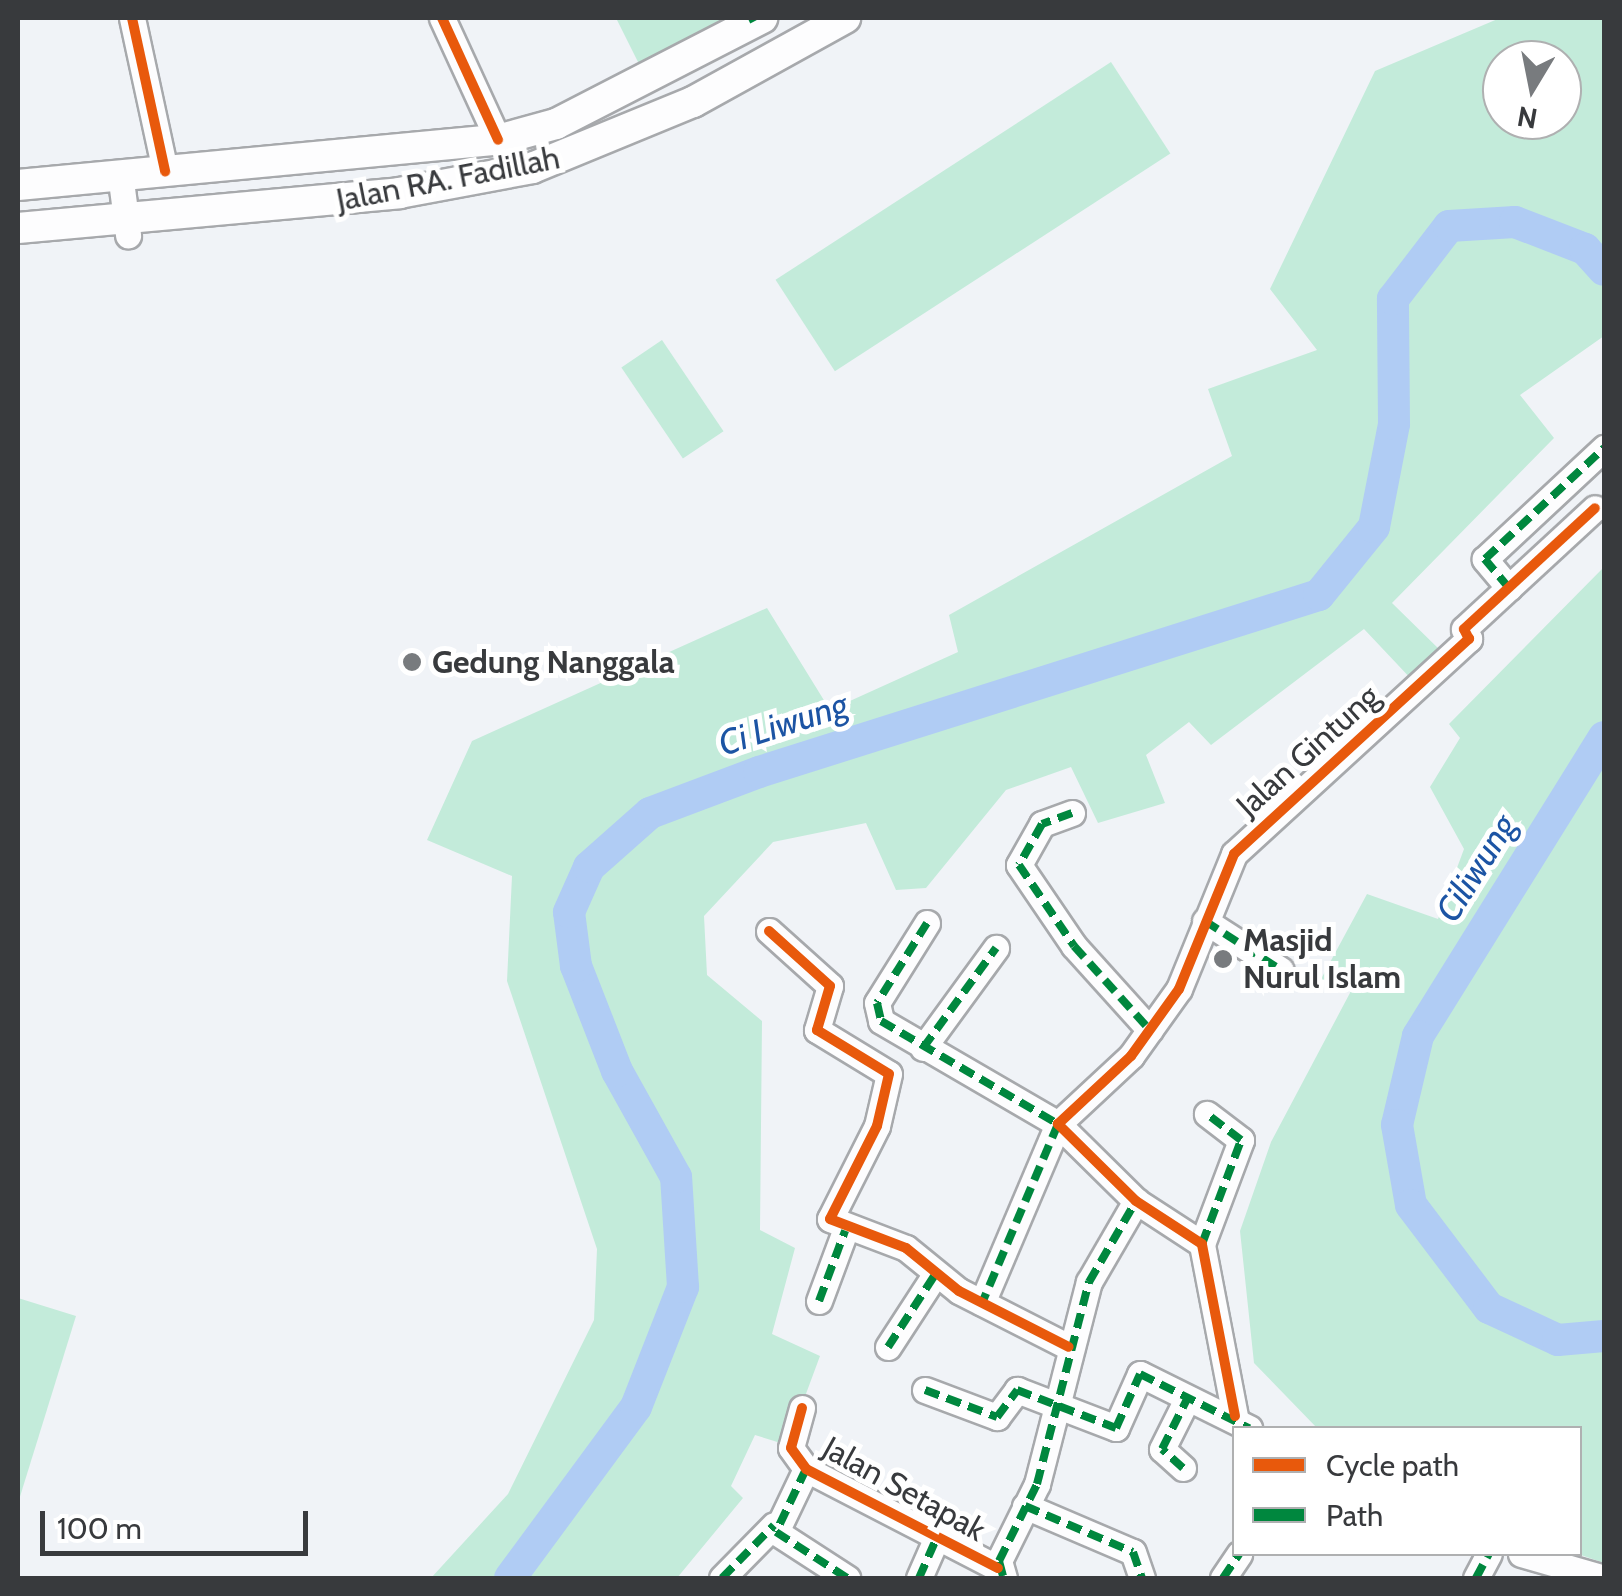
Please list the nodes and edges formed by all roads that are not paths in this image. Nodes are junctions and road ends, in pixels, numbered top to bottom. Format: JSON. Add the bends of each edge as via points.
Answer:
{"nodes":[{"id":1,"x":132,"y":18,"type":"edge"},
{"id":2,"x":442,"y":18,"type":"edge"},
{"id":3,"x":845,"y":18,"type":"edge"},
{"id":4,"x":756,"y":19,"type":"edge"},
{"id":5,"x":498,"y":140,"type":"junction"},
{"id":6,"x":165,"y":171,"type":"junction"},
{"id":7,"x":120,"y":173,"type":"junction"},
{"id":8,"x":18,"y":185,"type":"edge"},
{"id":9,"x":127,"y":226,"type":"junction"},
{"id":10,"x":18,"y":228,"type":"edge"},
{"id":11,"x":1604,"y":448,"type":"edge"},
{"id":12,"x":1595,"y":508,"type":"dead end"},
{"id":13,"x":1509,"y":588,"type":"junction"},
{"id":14,"x":1072,"y":813,"type":"dead end"},
{"id":15,"x":927,"y":922,"type":"dead end"},
{"id":16,"x":1205,"y":922,"type":"junction"},
{"id":17,"x":769,"y":931,"type":"dead end"},
{"id":18,"x":996,"y":948,"type":"dead end"},
{"id":19,"x":1281,"y":970,"type":"dead end"},
{"id":20,"x":1150,"y":1030,"type":"junction"},
{"id":21,"x":923,"y":1048,"type":"junction"},
{"id":22,"x":1207,"y":1114,"type":"dead end"},
{"id":23,"x":1058,"y":1124,"type":"junction"},
{"id":24,"x":1136,"y":1200,"type":"junction"},
{"id":25,"x":845,"y":1231,"type":"junction"},
{"id":26,"x":1202,"y":1244,"type":"junction"},
{"id":27,"x":936,"y":1272,"type":"junction"},
{"id":28,"x":818,"y":1300,"type":"dead end"},
{"id":29,"x":982,"y":1304,"type":"junction"},
{"id":30,"x":888,"y":1347,"type":"dead end"},
{"id":31,"x":1069,"y":1347,"type":"junction"},
{"id":32,"x":925,"y":1390,"type":"dead end"},
{"id":33,"x":1187,"y":1399,"type":"junction"},
{"id":34,"x":1056,"y":1403,"type":"junction"},
{"id":35,"x":802,"y":1408,"type":"dead end"},
{"id":36,"x":1242,"y":1422,"type":"edge"},
{"id":37,"x":799,"y":1458,"type":"junction"},
{"id":38,"x":1183,"y":1468,"type":"dead end"},
{"id":39,"x":1025,"y":1506,"type":"junction"},
{"id":40,"x":774,"y":1525,"type":"junction"},
{"id":41,"x":937,"y":1537,"type":"junction"},
{"id":42,"x":1238,"y":1556,"type":"edge"},
{"id":43,"x":1488,"y":1556,"type":"edge"},
{"id":44,"x":1527,"y":1556,"type":"edge"},
{"id":45,"x":1001,"y":1573,"type":"edge"},
{"id":46,"x":722,"y":1578,"type":"edge"},
{"id":47,"x":847,"y":1578,"type":"edge"},
{"id":48,"x":919,"y":1578,"type":"edge"},
{"id":49,"x":1142,"y":1578,"type":"edge"},
{"id":50,"x":1223,"y":1578,"type":"edge"},
{"id":51,"x":1476,"y":1578,"type":"edge"},
{"id":52,"x":1604,"y":1578,"type":"edge"}],
"edges":[{"from":1,"to":6,"type":"street"},
{"from":2,"to":5,"type":"street"},
{"from":3,"to":9,"type":"main road","name":"Jalan RA. Fadillah","via":[[567,158],[399,194]]},
{"from":4,"to":5,"type":"main road","name":"Jalan RA. Fadillah","via":[[556,124]]},
{"from":5,"to":6,"type":"main road","name":"Jalan RA. Fadillah"},
{"from":6,"to":7,"type":"main road","name":"Jalan RA. Fadillah"},
{"from":7,"to":8,"type":"main road","name":"Jalan RA. Fadillah"},
{"from":7,"to":9,"type":"street"},
{"from":9,"to":10,"type":"main road","name":"Jalan RA. Fadillah"},
{"from":11,"to":13,"type":"street","via":[[1485,559]]},
{"from":12,"to":13,"type":"street","name":"Jalan Gintung"},
{"from":13,"to":16,"type":"street","name":"Jalan Gintung","via":[[1464,630],[1469,639],[1244,843]]},
{"from":14,"to":20,"type":"street","via":[[1042,824],[1020,865],[1074,946]]},
{"from":15,"to":21,"type":"street","via":[[875,1011]]},
{"from":16,"to":19,"type":"street"},
{"from":16,"to":20,"type":"street","name":"Jalan Gintung","via":[[1179,989]]},
{"from":17,"to":25,"type":"street","via":[[830,986],[817,1030],[888,1074],[877,1126],[829,1215]]},
{"from":18,"to":21,"type":"street"},
{"from":20,"to":23,"type":"street","name":"Jalan Gintung"},
{"from":21,"to":23,"type":"street"},
{"from":22,"to":26,"type":"street","via":[[1242,1140]]},
{"from":23,"to":24,"type":"street"},
{"from":23,"to":29,"type":"street","name":"Jalan Gintung"},
{"from":24,"to":26,"type":"street"},
{"from":24,"to":31,"type":"street","via":[[1089,1282]]},
{"from":25,"to":27,"type":"street","via":[[906,1248]]},
{"from":25,"to":28,"type":"street"},
{"from":26,"to":36,"type":"street"},
{"from":27,"to":29,"type":"street"},
{"from":27,"to":30,"type":"street"},
{"from":29,"to":31,"type":"street"},
{"from":31,"to":34,"type":"street"},
{"from":32,"to":34,"type":"street","via":[[992,1417],[1010,1391]]},
{"from":33,"to":34,"type":"street","via":[[1140,1374],[1116,1428]]},
{"from":33,"to":36,"type":"street"},
{"from":33,"to":38,"type":"street","via":[[1162,1449]]},
{"from":34,"to":39,"type":"street"},
{"from":35,"to":37,"type":"street"},
{"from":37,"to":40,"type":"street"},
{"from":37,"to":41,"type":"street","name":"Jalan Setapak"},
{"from":39,"to":45,"type":"street"},
{"from":39,"to":49,"type":"street","via":[[1134,1552]]},
{"from":40,"to":46,"type":"street"},
{"from":40,"to":47,"type":"street","via":[[780,1539]]},
{"from":41,"to":45,"type":"street","name":"Jalan Setapak"},
{"from":41,"to":48,"type":"street"},
{"from":42,"to":50,"type":"street"},
{"from":43,"to":51,"type":"street"},
{"from":44,"to":52,"type":"street"}]}
